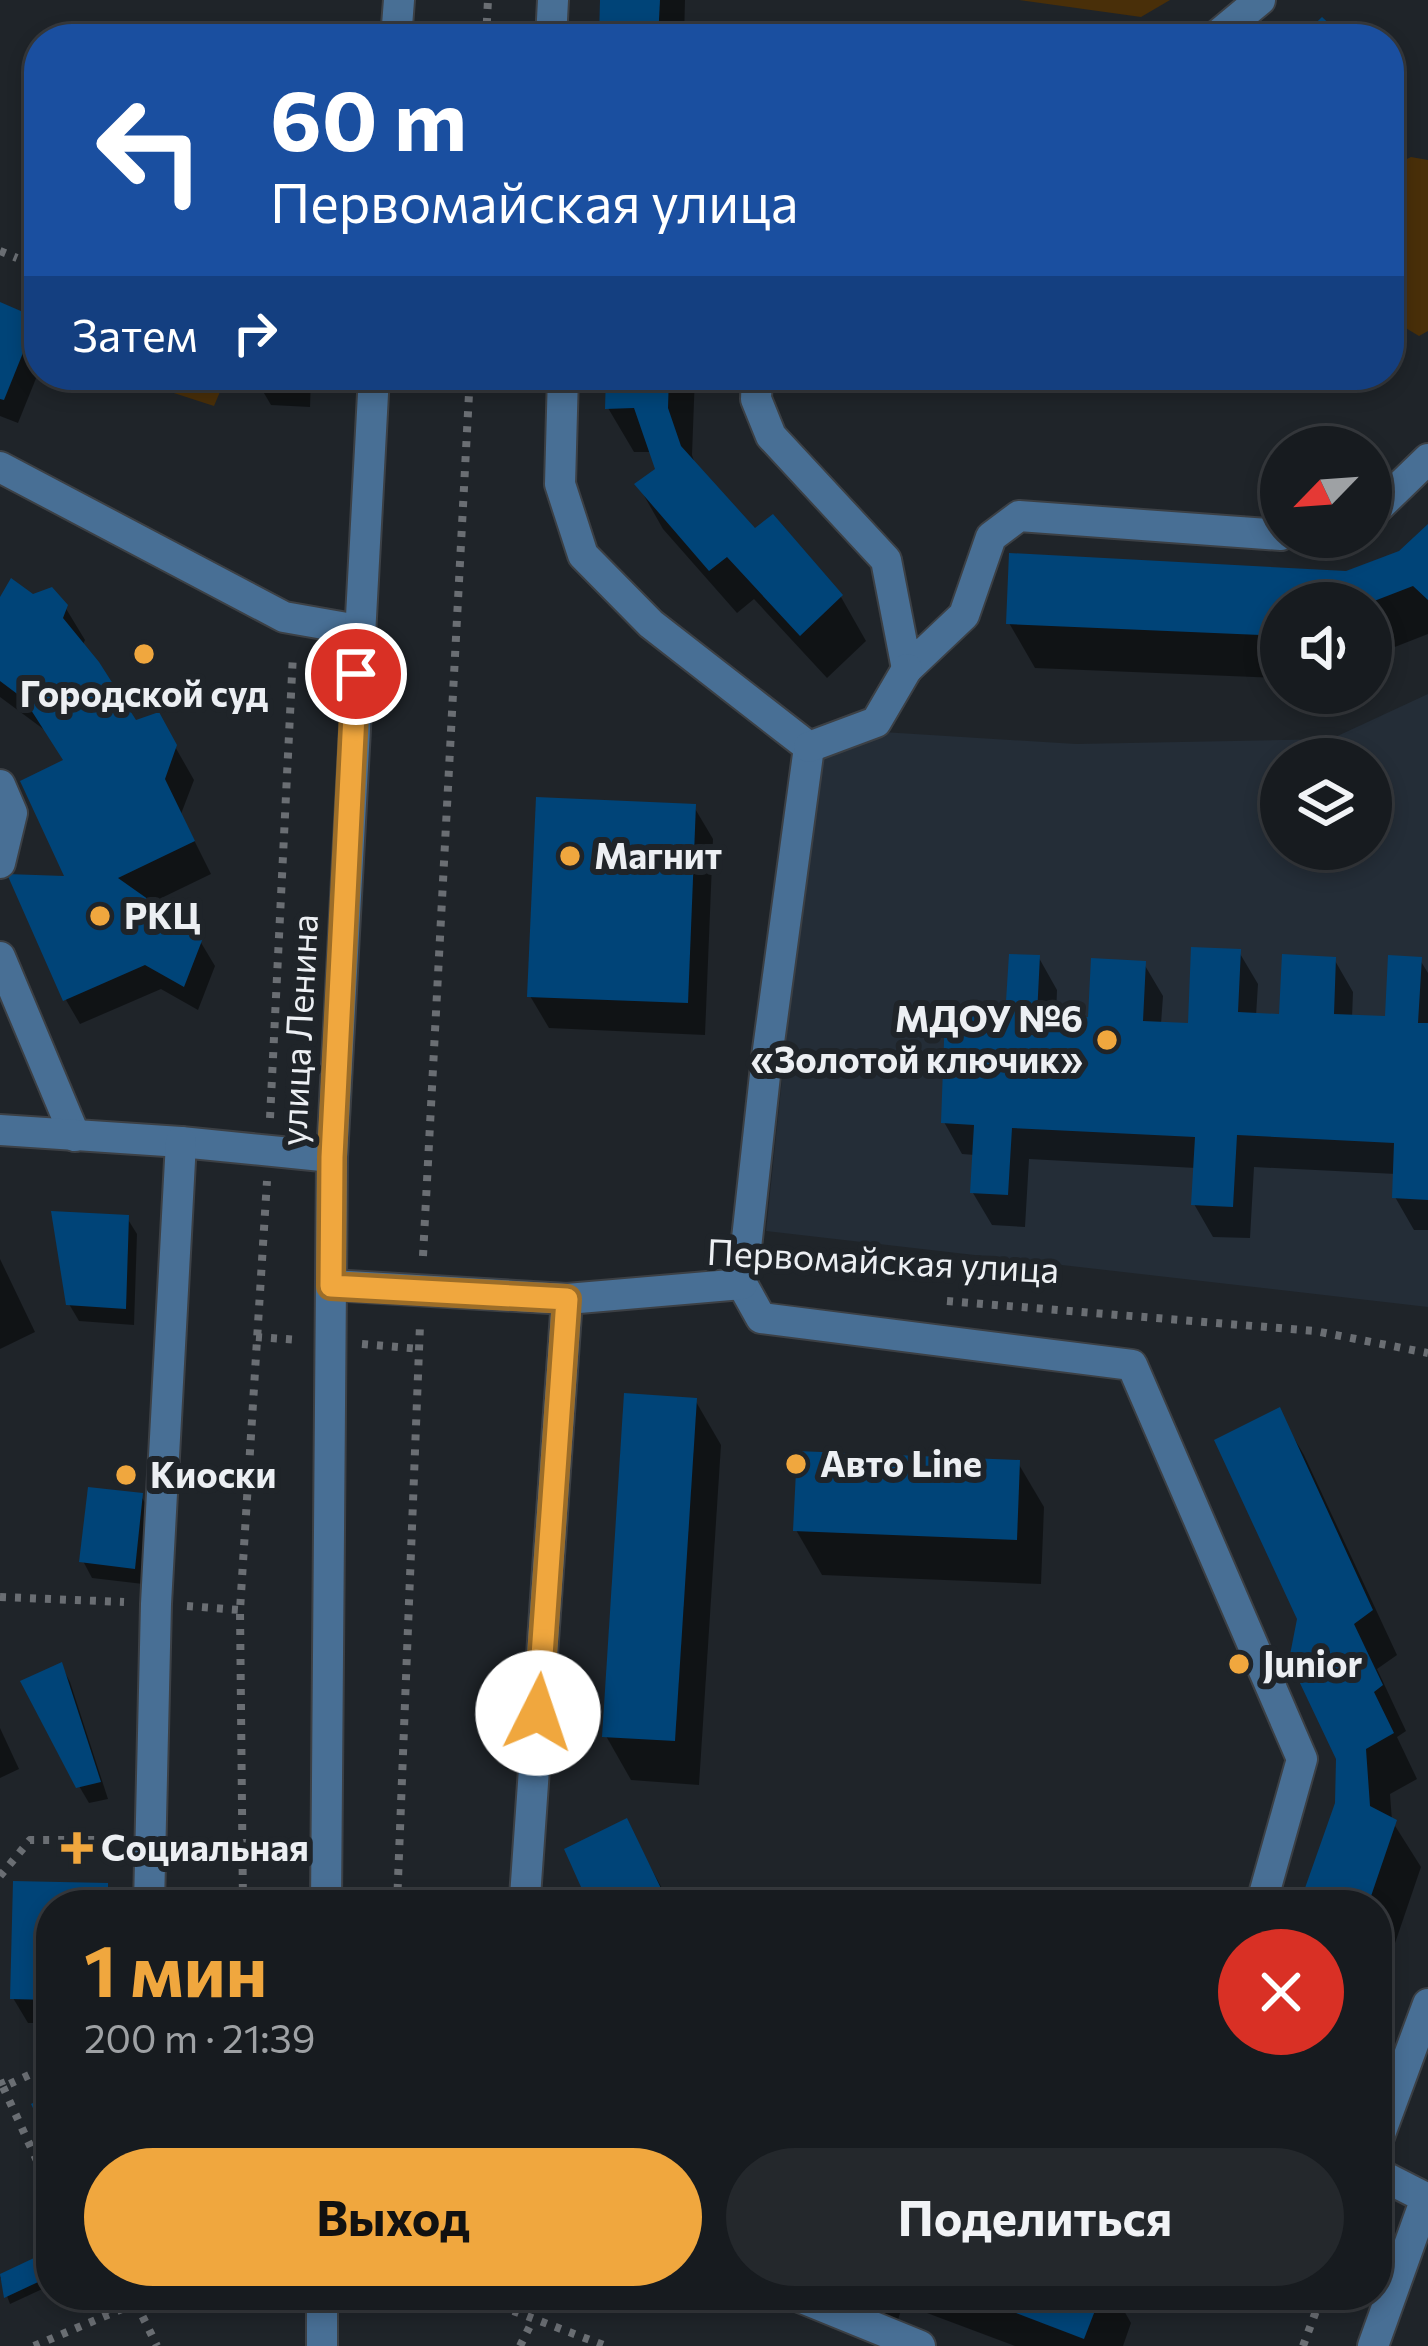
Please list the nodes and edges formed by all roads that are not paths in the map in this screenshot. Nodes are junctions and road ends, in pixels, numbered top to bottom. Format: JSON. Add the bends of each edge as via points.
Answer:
{"nodes":[{"id":1,"x":1260,"y":0,"type":"edge"},
{"id":2,"x":1231,"y":24,"type":"edge"},
{"id":3,"x":373,"y":390,"type":"edge"},
{"id":4,"x":562,"y":390,"type":"edge"},
{"id":5,"x":756,"y":390,"type":"edge"},
{"id":6,"x":1428,"y":460,"type":"edge"},
{"id":7,"x":0,"y":467,"type":"edge"},
{"id":8,"x":1392,"y":494,"type":"edge"},
{"id":9,"x":1260,"y":533,"type":"edge"},
{"id":10,"x":358,"y":630,"type":"junction"},
{"id":11,"x":907,"y":669,"type":"junction"},
{"id":12,"x":809,"y":747,"type":"junction"},
{"id":13,"x":0,"y":785,"type":"edge"},
{"id":14,"x":0,"y":863,"type":"edge"},
{"id":15,"x":0,"y":957,"type":"edge"},
{"id":16,"x":6,"y":1134,"type":"edge"},
{"id":17,"x":74,"y":1136,"type":"junction"},
{"id":18,"x":181,"y":1142,"type":"junction"},
{"id":19,"x":332,"y":1157,"type":"junction"},
{"id":20,"x":742,"y":1284,"type":"junction"},
{"id":21,"x":331,"y":1286,"type":"junction"},
{"id":22,"x":567,"y":1299,"type":"junction"},
{"id":23,"x":149,"y":1890,"type":"edge"},
{"id":24,"x":326,"y":1890,"type":"edge"},
{"id":25,"x":525,"y":1890,"type":"edge"},
{"id":26,"x":1265,"y":1890,"type":"edge"},
{"id":27,"x":1428,"y":2004,"type":"edge"},
{"id":28,"x":1392,"y":2101,"type":"edge"},
{"id":29,"x":1392,"y":2182,"type":"edge"},
{"id":30,"x":1427,"y":2199,"type":"edge"},
{"id":31,"x":1392,"y":2294,"type":"edge"},
{"id":32,"x":322,"y":2310,"type":"edge"},
{"id":33,"x":832,"y":2310,"type":"edge"},
{"id":34,"x":1386,"y":2310,"type":"edge"},
{"id":35,"x":322,"y":2346,"type":"edge"},
{"id":36,"x":920,"y":2346,"type":"edge"},
{"id":37,"x":1373,"y":2346,"type":"edge"}],
"edges":[{"from":1,"to":2,"type":"street"},
{"from":3,"to":10,"type":"street","name":"улица Ленина"},
{"from":4,"to":12,"type":"street","via":[[560,484],[583,555],[651,624]]},
{"from":5,"to":11,"type":"street","via":[[771,436],[886,560]]},
{"from":6,"to":8,"type":"street"},
{"from":7,"to":10,"type":"street","via":[[284,617]]},
{"from":9,"to":11,"type":"street","via":[[1018,516],[991,537],[964,615]]},
{"from":10,"to":19,"type":"street","name":"улица Ленина"},
{"from":11,"to":12,"type":"street","via":[[876,722]]},
{"from":12,"to":20,"type":"street"},
{"from":13,"to":14,"type":"street","via":[[12,813]]},
{"from":15,"to":17,"type":"street"},
{"from":16,"to":17,"type":"street"},
{"from":17,"to":18,"type":"street"},
{"from":18,"to":19,"type":"street"},
{"from":18,"to":23,"type":"street"},
{"from":19,"to":21,"type":"street","name":"улица Ленина"},
{"from":20,"to":22,"type":"street","name":"Первомайская улица"},
{"from":20,"to":26,"type":"street","via":[[761,1318],[1132,1365],[1302,1760]]},
{"from":21,"to":22,"type":"street","name":"Первомайская улица"},
{"from":21,"to":24,"type":"street","name":"улица Ленина"},
{"from":22,"to":25,"type":"street"},
{"from":27,"to":28,"type":"street"},
{"from":29,"to":30,"type":"street"},
{"from":30,"to":31,"type":"street"},
{"from":32,"to":35,"type":"street"},
{"from":33,"to":36,"type":"street"},
{"from":34,"to":37,"type":"street"}]}
